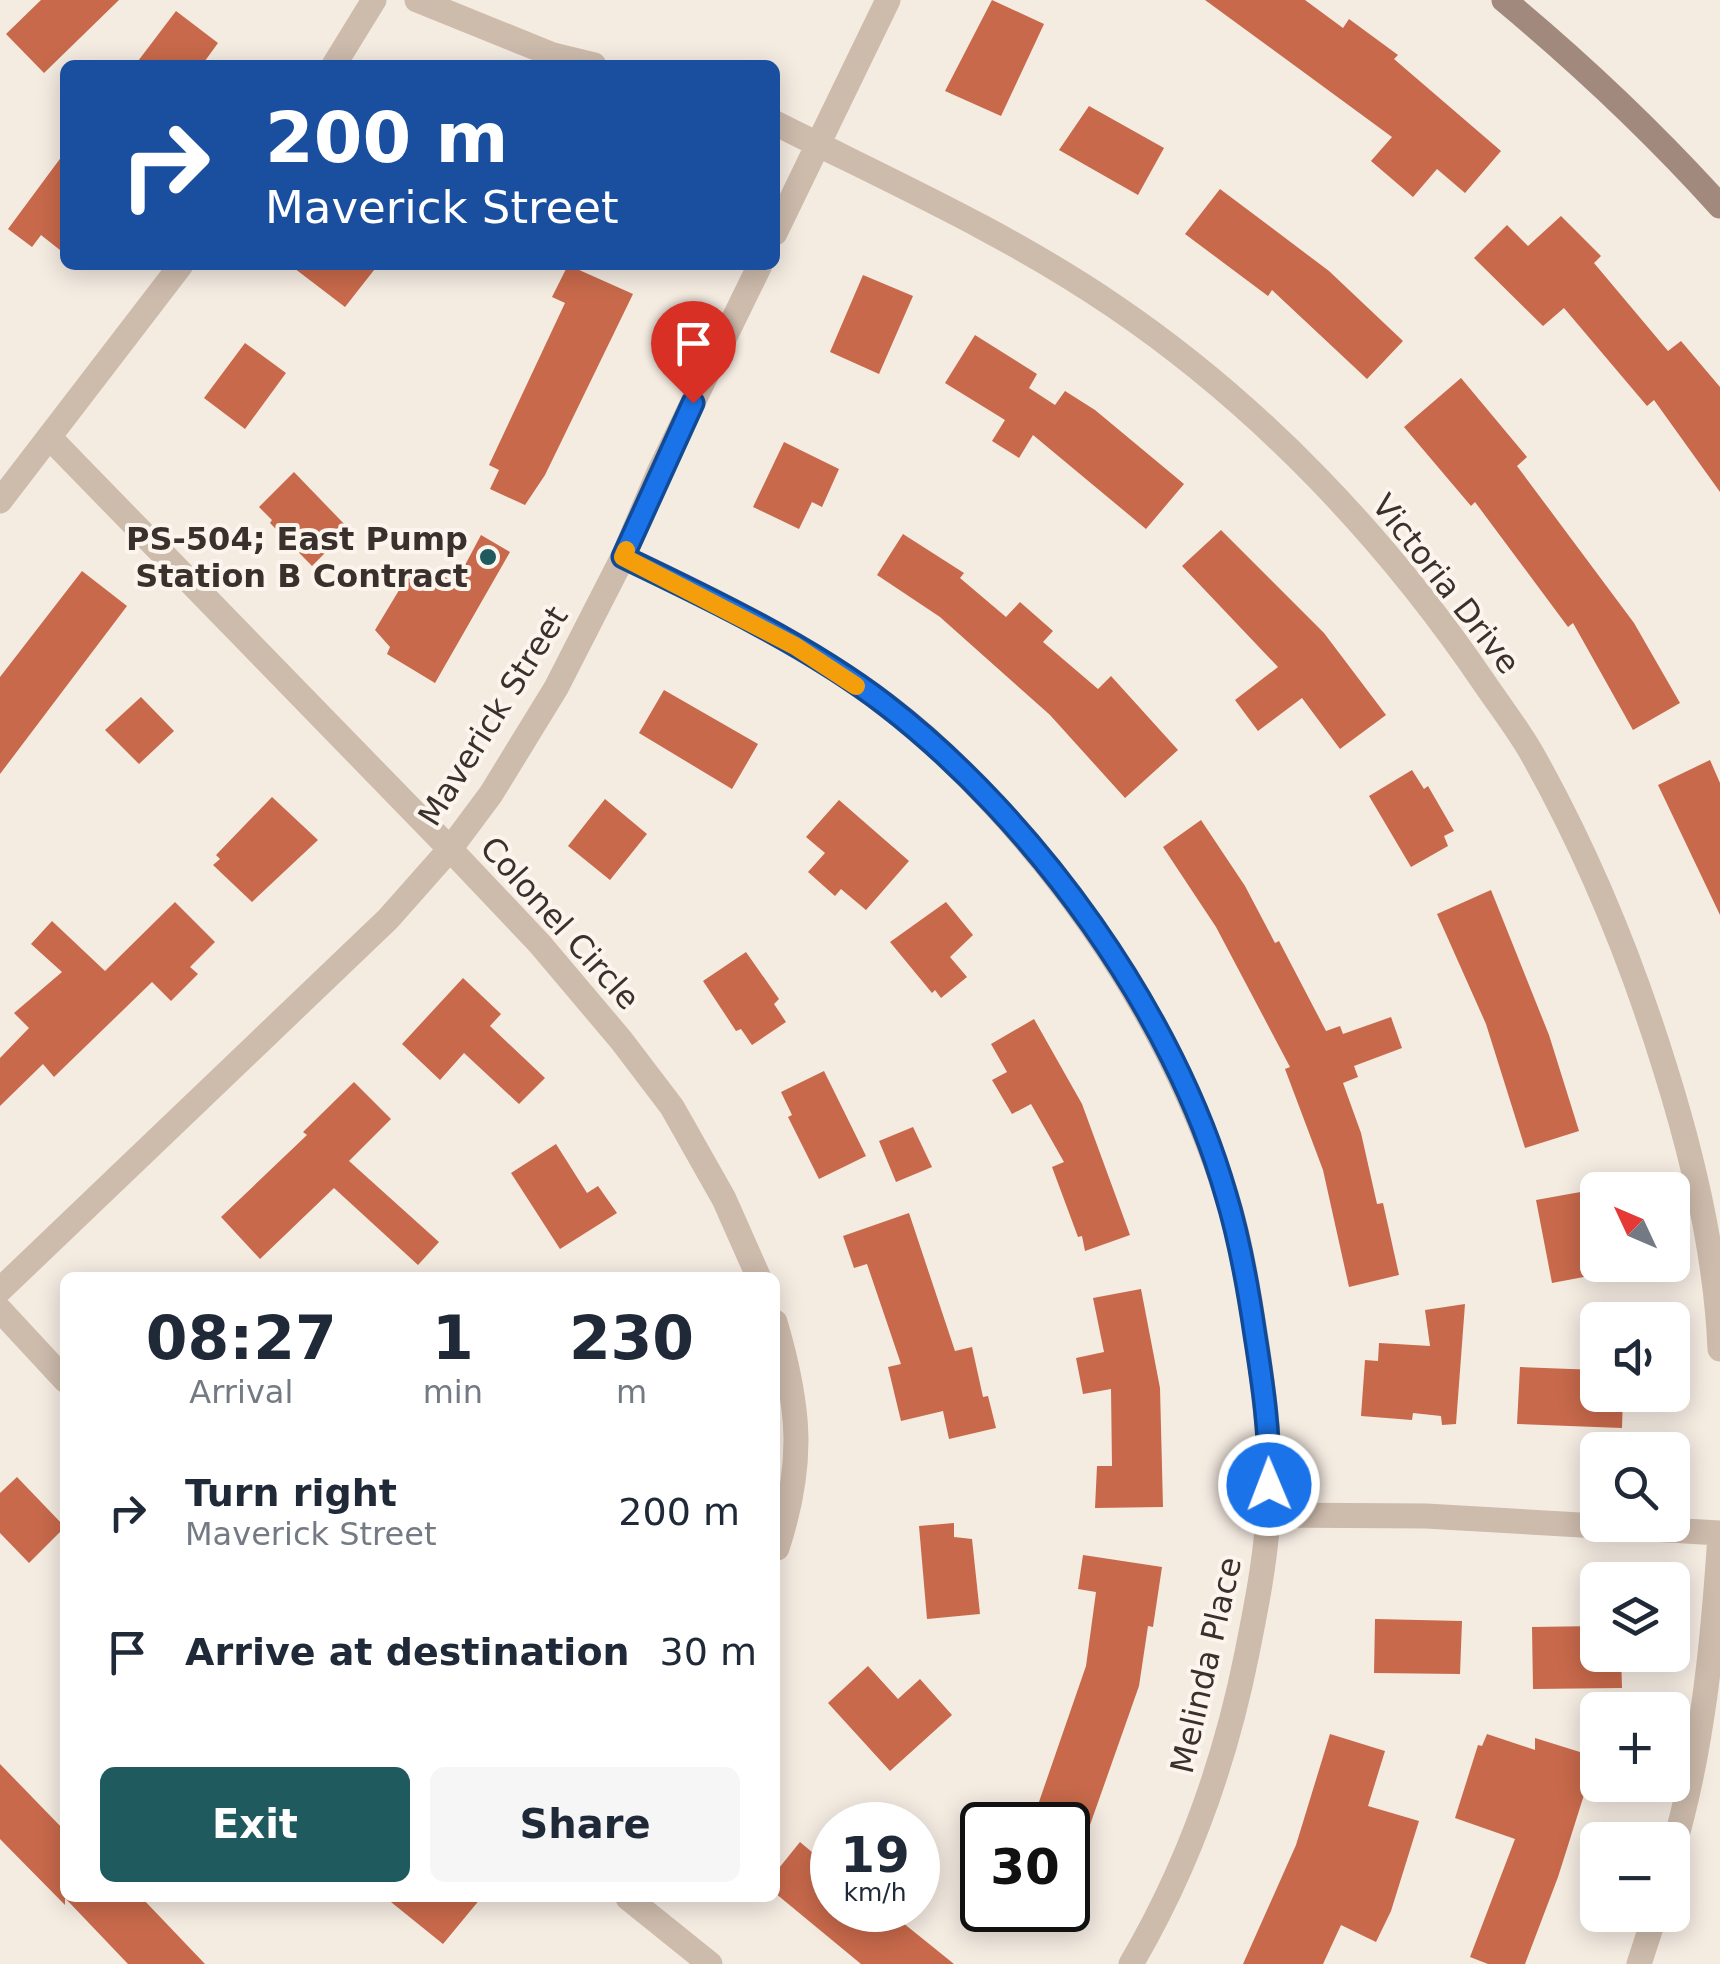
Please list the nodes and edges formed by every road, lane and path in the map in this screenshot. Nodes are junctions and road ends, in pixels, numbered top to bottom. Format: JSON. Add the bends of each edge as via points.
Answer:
{"nodes":[{"id":1,"x":374,"y":0,"type":"edge"},
{"id":2,"x":417,"y":0,"type":"edge"},
{"id":3,"x":888,"y":0,"type":"edge"},
{"id":4,"x":1504,"y":0,"type":"edge"},
{"id":5,"x":337,"y":60,"type":"edge"},
{"id":6,"x":574,"y":60,"type":"edge"},
{"id":7,"x":780,"y":126,"type":"edge"},
{"id":8,"x":818,"y":145,"type":"junction"},
{"id":9,"x":1720,"y":206,"type":"edge"},
{"id":10,"x":780,"y":223,"type":"edge"},
{"id":11,"x":177,"y":270,"type":"edge"},
{"id":12,"x":758,"y":270,"type":"edge"},
{"id":13,"x":49,"y":438,"type":"junction"},
{"id":14,"x":0,"y":502,"type":"edge"},
{"id":15,"x":623,"y":557,"type":"junction"},
{"id":16,"x":450,"y":850,"type":"junction"},
{"id":17,"x":757,"y":1272,"type":"edge"},
{"id":18,"x":0,"y":1290,"type":"edge"},
{"id":19,"x":0,"y":1310,"type":"edge"},
{"id":20,"x":780,"y":1346,"type":"edge"},
{"id":21,"x":1720,"y":1349,"type":"edge"},
{"id":22,"x":60,"y":1375,"type":"edge"},
{"id":23,"x":1269,"y":1514,"type":"junction"},
{"id":24,"x":1720,"y":1534,"type":"edge"},
{"id":25,"x":780,"y":1539,"type":"edge"},
{"id":26,"x":1679,"y":1822,"type":"edge"},
{"id":27,"x":633,"y":1902,"type":"edge"},
{"id":28,"x":1649,"y":1932,"type":"edge"},
{"id":29,"x":710,"y":1964,"type":"edge"},
{"id":30,"x":1131,"y":1964,"type":"edge"},
{"id":31,"x":1639,"y":1964,"type":"edge"}],
"edges":[{"from":1,"to":5,"type":"street"},
{"from":2,"to":6,"type":"street"},
{"from":3,"to":8,"type":"street"},
{"from":4,"to":9,"type":"main road","via":[[1584,68]]},
{"from":7,"to":8,"type":"street","name":"Victoria Drive"},
{"from":8,"to":10,"type":"street"},
{"from":8,"to":21,"type":"street","name":"Victoria Drive","via":[[1002,236],[1200,369],[1364,528],[1454,638],[1529,748],[1585,854],[1647,1010],[1681,1117]]},
{"from":11,"to":13,"type":"street"},
{"from":12,"to":15,"type":"street","name":"Maverick Street"},
{"from":13,"to":14,"type":"street"},
{"from":13,"to":16,"type":"street","name":"Colonel Circle"},
{"from":15,"to":16,"type":"street","name":"Maverick Street","via":[[556,688]]},
{"from":15,"to":23,"type":"street","name":"Melinda Place","via":[[795,646],[883,702],[943,752],[1090,921],[1196,1109],[1225,1191],[1265,1392]]},
{"from":16,"to":17,"type":"street","name":"Colonel Circle","via":[[538,943],[672,1107]]},
{"from":16,"to":18,"type":"street","name":"Maverick Street","via":[[388,919]]},
{"from":19,"to":22,"type":"street"},
{"from":20,"to":25,"type":"street","via":[[798,1454]]},
{"from":23,"to":24,"type":"street"},
{"from":23,"to":30,"type":"street","name":"Melinda Place","via":[[1245,1663],[1218,1771],[1186,1857]]},
{"from":24,"to":26,"type":"street","via":[[1700,1735]]},
{"from":27,"to":29,"type":"street"},
{"from":28,"to":31,"type":"street"}]}
